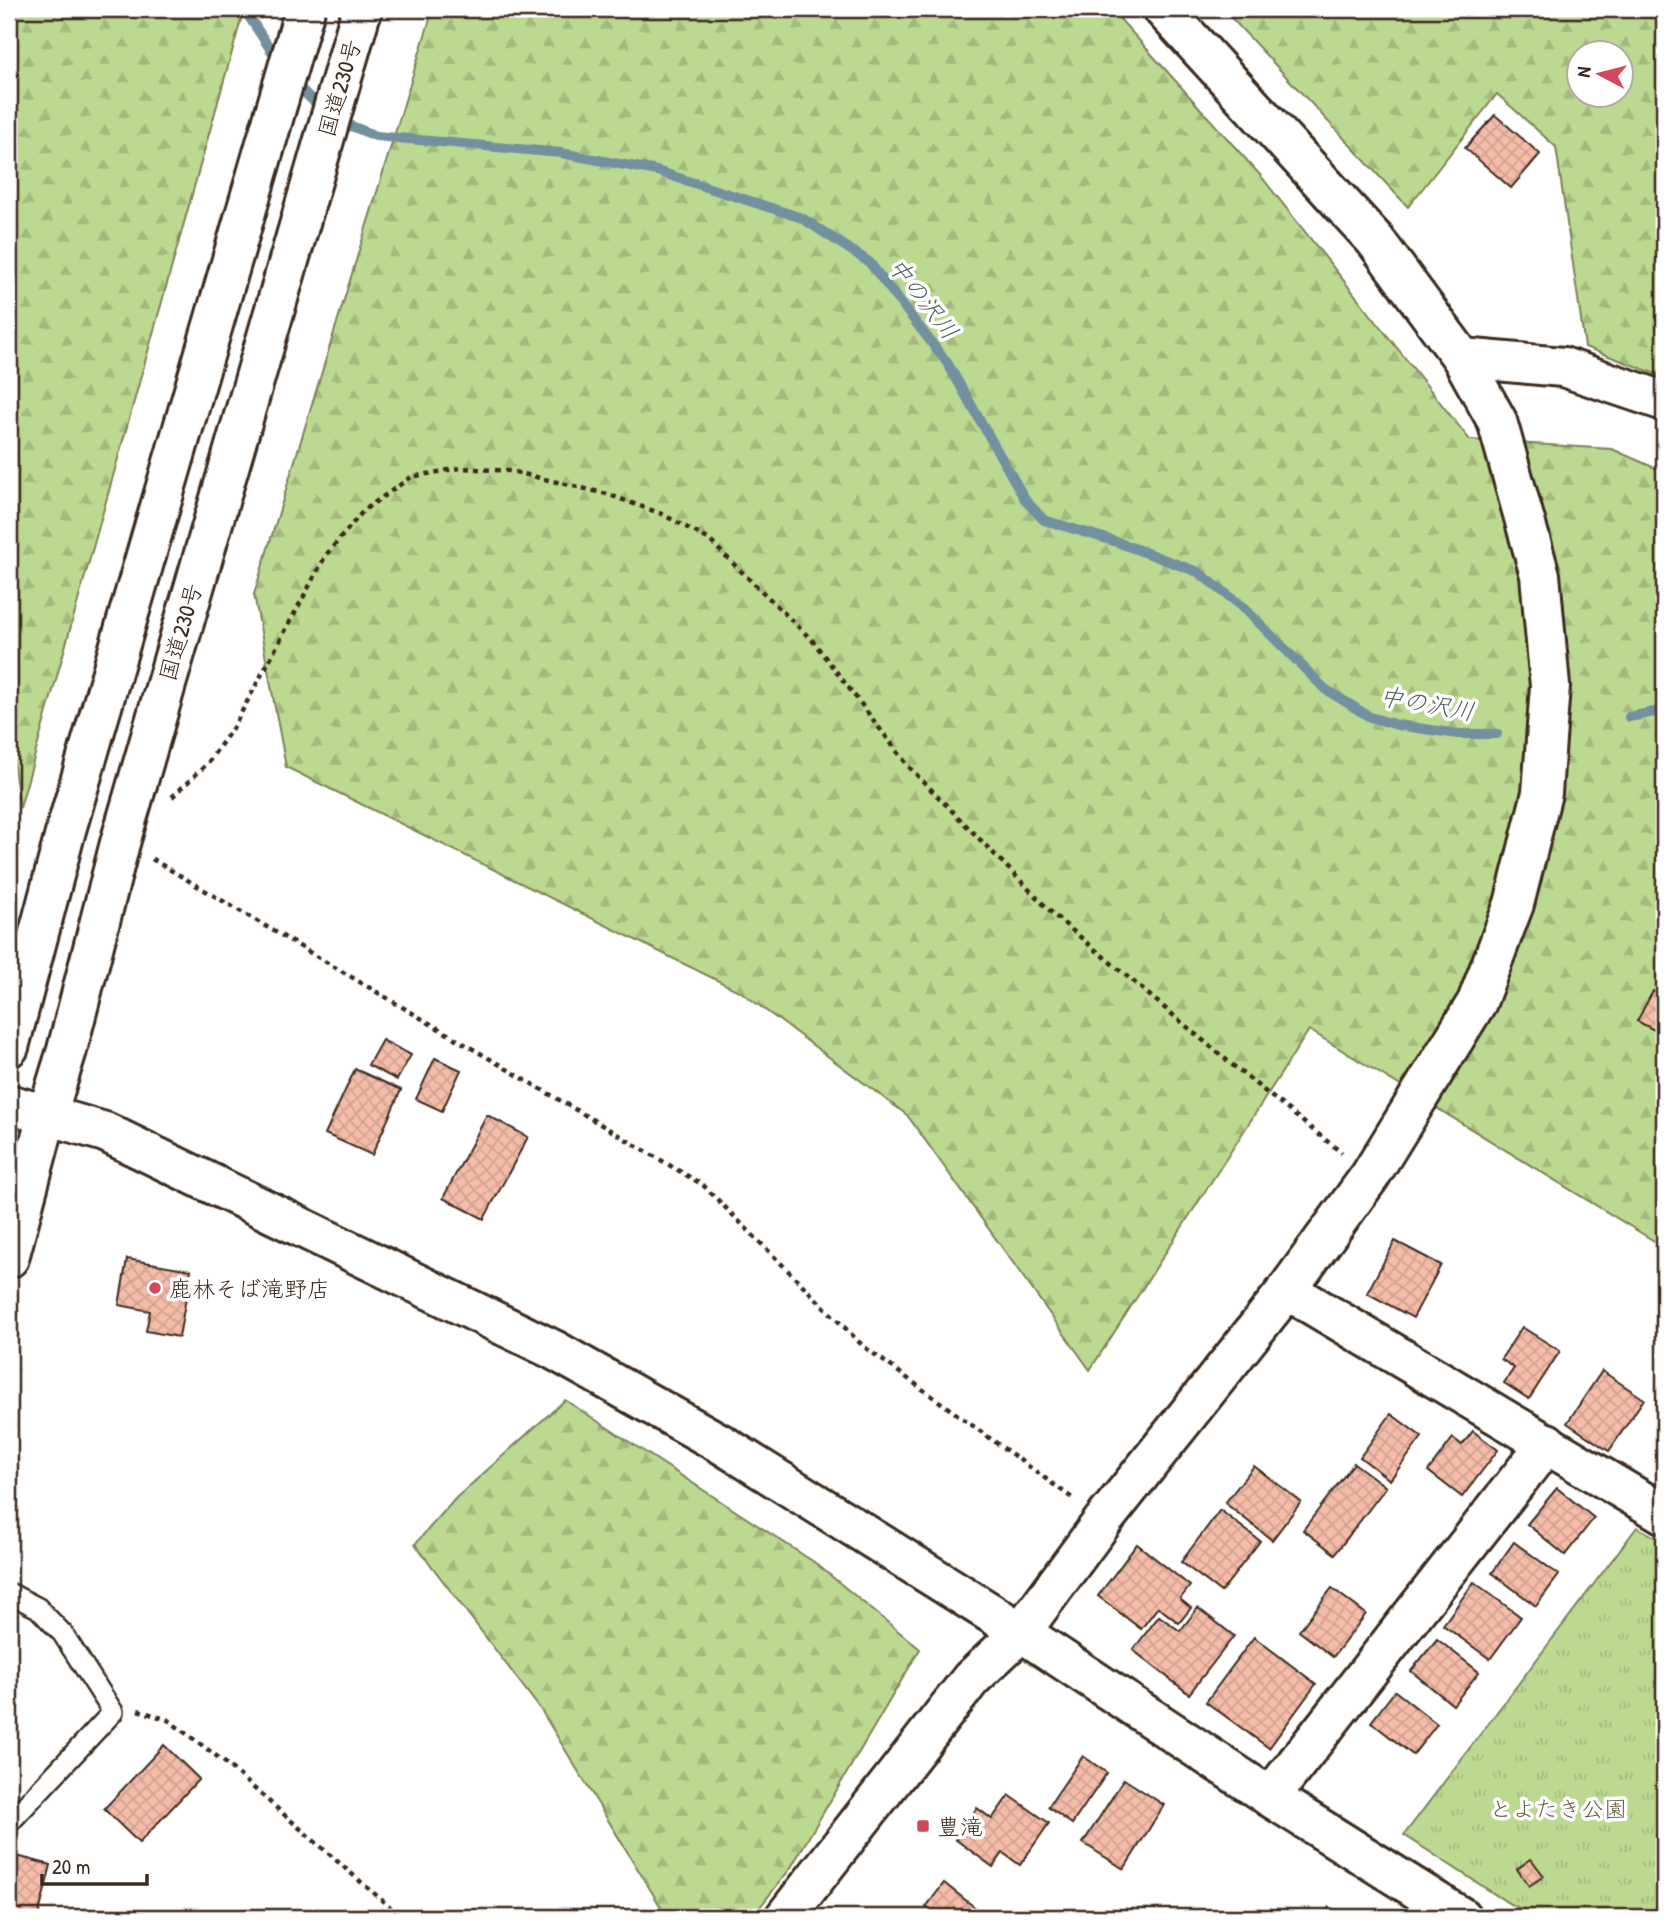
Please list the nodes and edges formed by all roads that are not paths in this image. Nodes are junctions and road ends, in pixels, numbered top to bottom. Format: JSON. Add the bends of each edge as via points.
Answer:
{"nodes":[{"id":1,"x":305,"y":9,"type":"edge"},
{"id":2,"x":362,"y":9,"type":"edge"},
{"id":3,"x":1163,"y":9,"type":"edge"},
{"id":4,"x":1462,"y":358,"type":"junction"},
{"id":5,"x":1664,"y":401,"type":"edge"},
{"id":6,"x":9,"y":1047,"type":"edge"},
{"id":7,"x":9,"y":1104,"type":"edge"},
{"id":8,"x":47,"y":1115,"type":"junction"},
{"id":9,"x":9,"y":1258,"type":"edge"},
{"id":10,"x":1287,"y":1290,"type":"junction"},
{"id":11,"x":1546,"y":1443,"type":"junction"},
{"id":12,"x":1664,"y":1514,"type":"edge"},
{"id":13,"x":9,"y":1593,"type":"edge"},
{"id":14,"x":1020,"y":1632,"type":"junction"},
{"id":15,"x":1270,"y":1797,"type":"junction"},
{"id":16,"x":9,"y":1824,"type":"edge"},
{"id":17,"x":785,"y":1917,"type":"edge"},
{"id":18,"x":1461,"y":1917,"type":"edge"}],
"edges":[{"from":1,"to":6,"type":"main road","via":[[66,830]]},
{"from":2,"to":8,"type":"main road","name":"国道230号","via":[[120,843]]},
{"from":3,"to":4,"type":"main road","via":[[1375,240]]},
{"from":4,"to":5,"type":"main road","via":[[1563,367]]},
{"from":4,"to":10,"type":"main road","via":[[1497,421],[1540,575],[1550,686],[1542,793],[1514,904],[1477,1002],[1370,1176]]},
{"from":7,"to":8,"type":"main road"},
{"from":8,"to":9,"type":"main road","name":"国道230号"},
{"from":8,"to":14,"type":"main road","via":[[105,1132],[555,1350],[723,1445]]},
{"from":10,"to":11,"type":"main road"},
{"from":10,"to":14,"type":"main road"},
{"from":11,"to":12,"type":"main road"},
{"from":11,"to":15,"type":"main road"},
{"from":13,"to":16,"type":"lane","via":[[38,1608],[63,1634],[113,1712]]},
{"from":14,"to":15,"type":"main road"},
{"from":14,"to":17,"type":"main road","via":[[971,1679]]},
{"from":15,"to":18,"type":"main road"}]}
